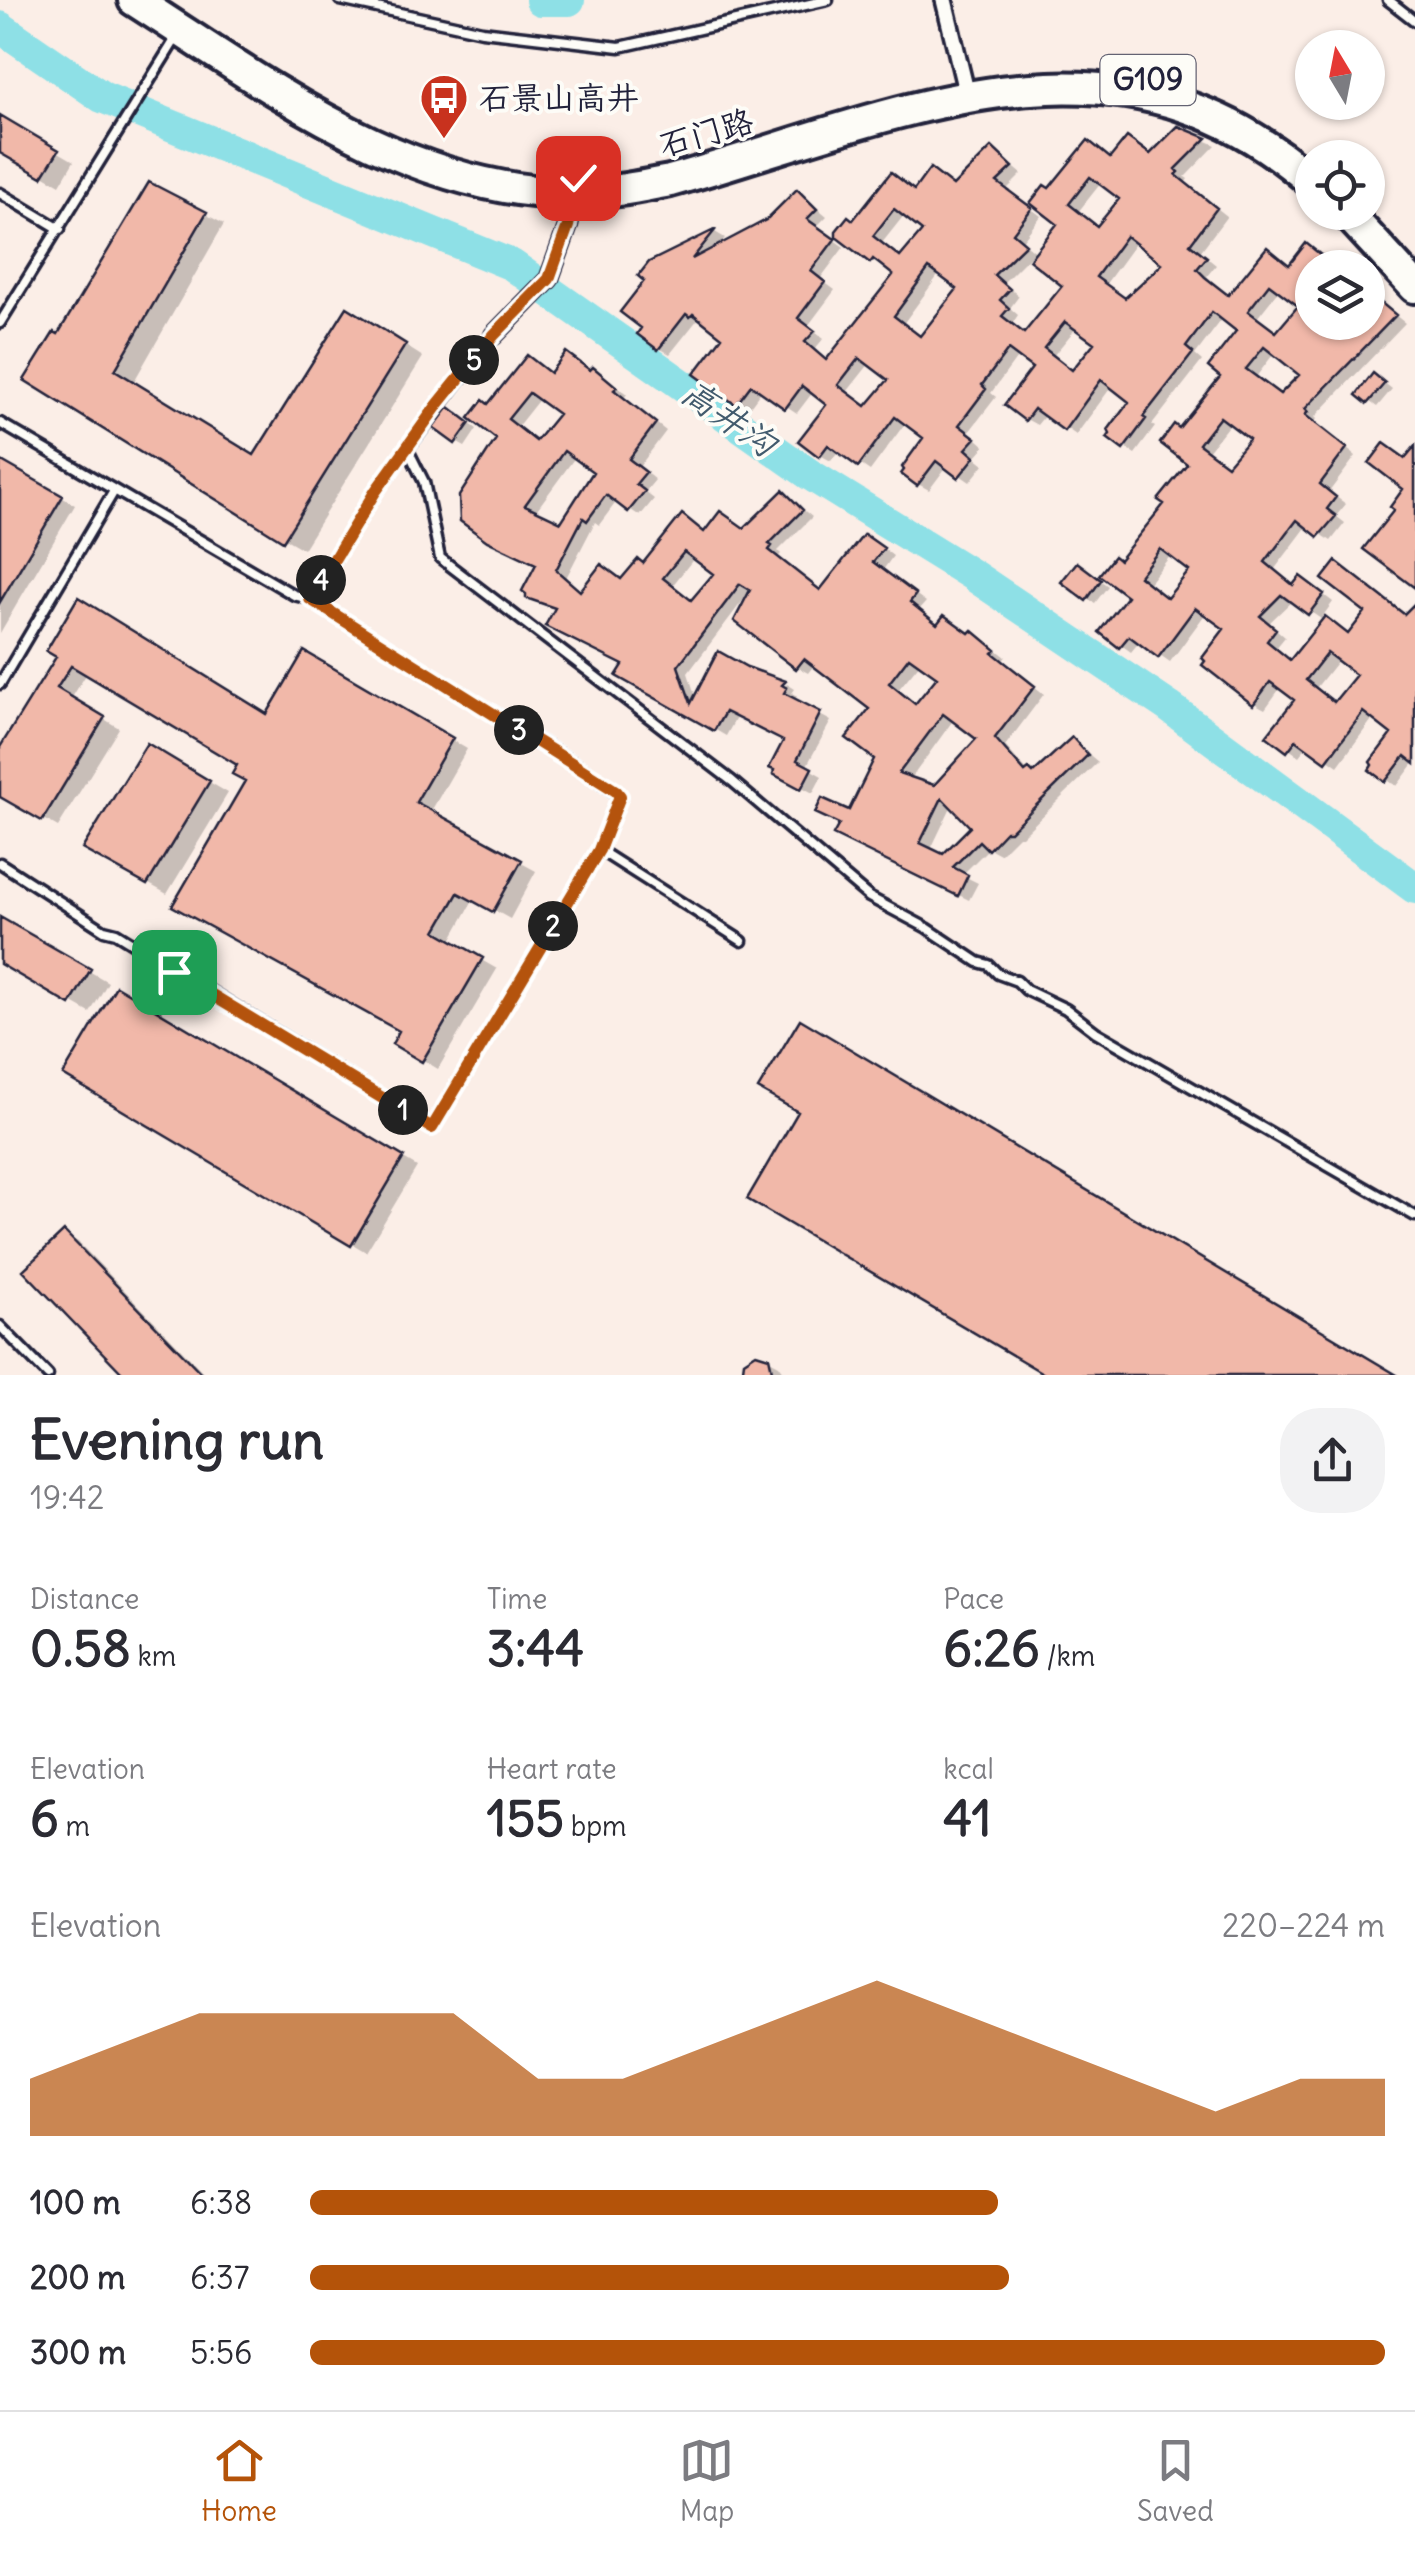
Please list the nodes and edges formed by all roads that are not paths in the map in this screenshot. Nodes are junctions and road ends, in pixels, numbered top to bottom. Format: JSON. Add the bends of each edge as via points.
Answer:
{"nodes":[{"id":1,"x":134,"y":0,"type":"edge"},
{"id":2,"x":165,"y":0,"type":"edge"},
{"id":3,"x":340,"y":0,"type":"edge"},
{"id":4,"x":828,"y":0,"type":"edge"},
{"id":5,"x":944,"y":0,"type":"edge"},
{"id":6,"x":1388,"y":0,"type":"edge"},
{"id":7,"x":1415,"y":20,"type":"edge"},
{"id":8,"x":187,"y":24,"type":"junction"},
{"id":9,"x":965,"y":87,"type":"junction"},
{"id":10,"x":1295,"y":148,"type":"edge"},
{"id":11,"x":1295,"y":167,"type":"edge"},
{"id":12,"x":578,"y":185,"type":"junction"},
{"id":13,"x":0,"y":193,"type":"edge"},
{"id":14,"x":60,"y":229,"type":"junction"},
{"id":15,"x":1363,"y":230,"type":"edge"},
{"id":16,"x":1384,"y":230,"type":"edge"},
{"id":17,"x":1415,"y":264,"type":"edge"},
{"id":18,"x":1415,"y":287,"type":"edge"},
{"id":19,"x":0,"y":323,"type":"edge"},
{"id":20,"x":494,"y":335,"type":"joint"},
{"id":21,"x":0,"y":423,"type":"edge"},
{"id":22,"x":407,"y":448,"type":"junction"},
{"id":23,"x":114,"y":490,"type":"junction"},
{"id":24,"x":310,"y":599,"type":"junction"},
{"id":25,"x":0,"y":684,"type":"edge"},
{"id":26,"x":599,"y":850,"type":"junction"},
{"id":27,"x":0,"y":863,"type":"edge"},
{"id":28,"x":742,"y":941,"type":"dead end"},
{"id":29,"x":1415,"y":1216,"type":"edge"},
{"id":30,"x":0,"y":1326,"type":"edge"},
{"id":31,"x":48,"y":1375,"type":"edge"}],
"edges":[{"from":1,"to":8,"type":"highway","name":"石门路","number":"G109"},
{"from":2,"to":8,"type":"highway","name":"石门路","number":"G109"},
{"from":3,"to":4,"type":"lane","via":[[482,31],[620,47]]},
{"from":5,"to":9,"type":"street"},
{"from":6,"to":7,"type":"lane"},
{"from":8,"to":12,"type":"highway","name":"石门路","number":"G109","via":[[405,142]]},
{"from":8,"to":14,"type":"lane"},
{"from":9,"to":10,"type":"highway","name":"石门路","number":"G109","via":[[1056,68],[1124,74],[1241,111]]},
{"from":9,"to":11,"type":"highway","name":"石门路","number":"G109","via":[[1126,90],[1184,104],[1234,126]]},
{"from":9,"to":12,"type":"highway","name":"石门路","number":"G109"},
{"from":12,"to":20,"type":"street","via":[[549,279]]},
{"from":13,"to":14,"type":"lane"},
{"from":14,"to":19,"type":"lane"},
{"from":15,"to":18,"type":"highway"},
{"from":16,"to":17,"type":"highway"},
{"from":20,"to":22,"type":"lane"},
{"from":21,"to":23,"type":"lane"},
{"from":22,"to":24,"type":"lane"},
{"from":22,"to":29,"type":"lane","via":[[424,482],[440,558],[732,781],[869,898]]},
{"from":23,"to":24,"type":"lane","via":[[294,596]]},
{"from":23,"to":25,"type":"lane"},
{"from":24,"to":26,"type":"lane","via":[[616,791],[618,807]]},
{"from":26,"to":27,"type":"lane","via":[[432,1128]]},
{"from":26,"to":28,"type":"lane"},
{"from":30,"to":31,"type":"lane"}]}
